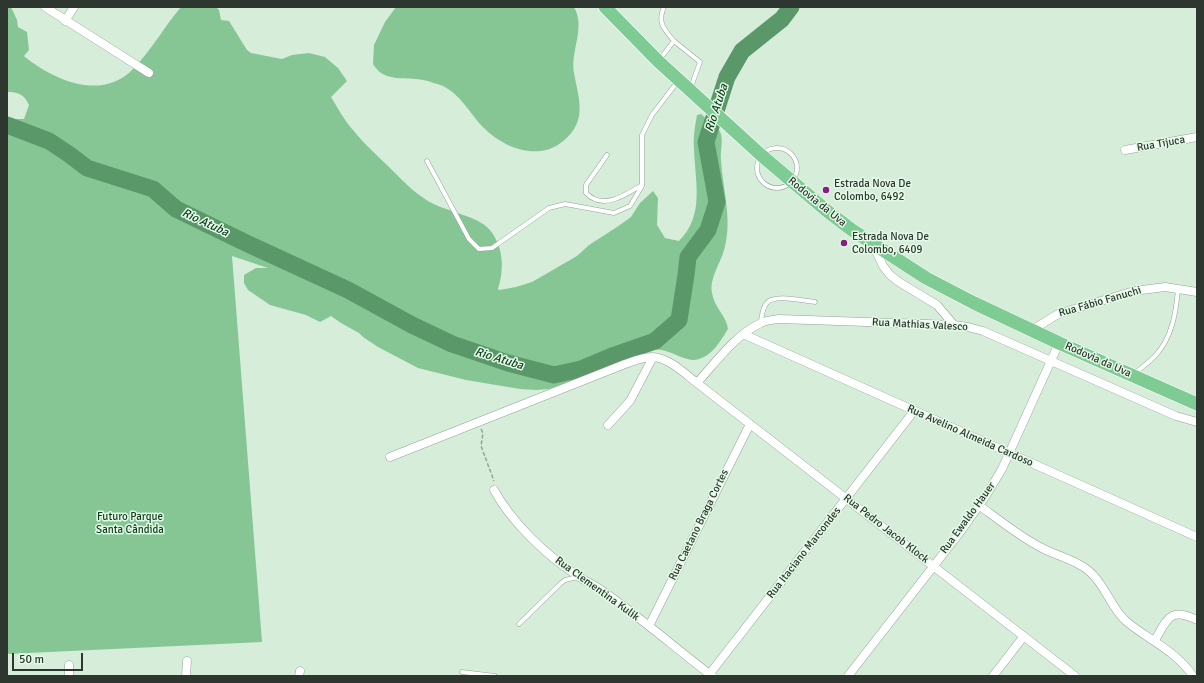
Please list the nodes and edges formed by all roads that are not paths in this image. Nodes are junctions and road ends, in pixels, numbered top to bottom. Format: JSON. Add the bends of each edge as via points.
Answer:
{"nodes":[{"id":1,"x":45,"y":7,"type":"edge"},
{"id":2,"x":74,"y":7,"type":"edge"},
{"id":3,"x":605,"y":7,"type":"edge"},
{"id":4,"x":664,"y":7,"type":"edge"},
{"id":5,"x":65,"y":21,"type":"junction"},
{"id":6,"x":674,"y":41,"type":"junction"},
{"id":7,"x":658,"y":60,"type":"junction"},
{"id":8,"x":149,"y":73,"type":"dead end"},
{"id":9,"x":679,"y":80,"type":"junction"},
{"id":10,"x":690,"y":89,"type":"junction"},
{"id":11,"x":1197,"y":137,"type":"edge"},
{"id":12,"x":1125,"y":150,"type":"dead end"},
{"id":13,"x":607,"y":155,"type":"dead end"},
{"id":14,"x":761,"y":155,"type":"junction"},
{"id":15,"x":427,"y":161,"type":"dead end"},
{"id":16,"x":791,"y":181,"type":"junction"},
{"id":17,"x":642,"y":186,"type":"junction"},
{"id":18,"x":873,"y":244,"type":"junction"},
{"id":19,"x":1178,"y":288,"type":"junction"},
{"id":20,"x":1197,"y":292,"type":"edge"},
{"id":21,"x":815,"y":302,"type":"dead end"},
{"id":22,"x":761,"y":323,"type":"junction"},
{"id":23,"x":954,"y":325,"type":"junction"},
{"id":24,"x":1032,"y":330,"type":"junction"},
{"id":25,"x":743,"y":334,"type":"junction"},
{"id":26,"x":1059,"y":343,"type":"junction"},
{"id":27,"x":653,"y":357,"type":"junction"},
{"id":28,"x":1051,"y":361,"type":"junction"},
{"id":29,"x":1132,"y":375,"type":"junction"},
{"id":30,"x":697,"y":382,"type":"junction"},
{"id":31,"x":1197,"y":404,"type":"edge"},
{"id":32,"x":914,"y":411,"type":"junction"},
{"id":33,"x":1197,"y":422,"type":"edge"},
{"id":34,"x":750,"y":424,"type":"junction"},
{"id":35,"x":608,"y":425,"type":"dead end"},
{"id":36,"x":1009,"y":453,"type":"junction"},
{"id":37,"x":390,"y":457,"type":"dead end"},
{"id":38,"x":494,"y":490,"type":"road end"},
{"id":39,"x":846,"y":499,"type":"junction"},
{"id":40,"x":980,"y":506,"type":"junction"},
{"id":41,"x":1197,"y":537,"type":"edge"},
{"id":42,"x":933,"y":566,"type":"junction"},
{"id":43,"x":578,"y":576,"type":"junction"},
{"id":44,"x":1197,"y":620,"type":"edge"},
{"id":45,"x":519,"y":624,"type":"dead end"},
{"id":46,"x":649,"y":626,"type":"junction"},
{"id":47,"x":1024,"y":636,"type":"junction"},
{"id":48,"x":1154,"y":640,"type":"junction"},
{"id":49,"x":187,"y":661,"type":"dead end"},
{"id":50,"x":70,"y":665,"type":"dead end"},
{"id":51,"x":462,"y":672,"type":"dead end"},
{"id":52,"x":710,"y":675,"type":"edge"},
{"id":53,"x":69,"y":676,"type":"edge"},
{"id":54,"x":186,"y":676,"type":"edge"},
{"id":55,"x":495,"y":676,"type":"edge"},
{"id":56,"x":848,"y":676,"type":"edge"},
{"id":57,"x":993,"y":676,"type":"edge"},
{"id":58,"x":1074,"y":676,"type":"edge"},
{"id":59,"x":1193,"y":676,"type":"edge"}],
"edges":[{"from":1,"to":5,"type":"street"},
{"from":2,"to":5,"type":"street"},
{"from":3,"to":7,"type":"highway","name":"Rodovia da Uva"},
{"from":4,"to":6,"type":"lane","via":[[660,14],[662,26]]},
{"from":5,"to":8,"type":"street"},
{"from":6,"to":7,"type":"lane"},
{"from":6,"to":10,"type":"lane","via":[[700,62]]},
{"from":7,"to":9,"type":"highway","name":"Rodovia da Uva"},
{"from":9,"to":10,"type":"highway","name":"Rodovia da Uva"},
{"from":9,"to":17,"type":"lane","via":[[652,115],[642,135]]},
{"from":10,"to":14,"type":"highway","name":"Rodovia da Uva"},
{"from":11,"to":12,"type":"street","name":"Rua Tijuca"},
{"from":13,"to":17,"type":"lane","via":[[586,185],[586,193],[590,198],[602,202],[620,198]]},
{"from":14,"to":16,"type":"highway","name":"Rodovia da Uva"},
{"from":14,"to":16,"type":"lane","via":[[757,163],[758,174],[764,183],[773,188],[784,186]]},
{"from":14,"to":16,"type":"lane","via":[[771,148],[781,148],[790,152],[796,161],[797,171]]},
{"from":15,"to":17,"type":"lane","via":[[469,239],[478,249],[492,248],[549,208],[565,204],[614,213],[630,206]]},
{"from":16,"to":18,"type":"highway","name":"Rodovia da Uva","via":[[833,216]]},
{"from":18,"to":23,"type":"street","via":[[890,275],[937,305]]},
{"from":18,"to":24,"type":"highway","name":"Rodovia da Uva","via":[[949,291]]},
{"from":19,"to":20,"type":"street","name":"Rua Fábio Fanuchi"},
{"from":19,"to":24,"type":"street","name":"Rua Fábio Fanuchi","via":[[1152,288],[1117,295],[1058,314]]},
{"from":19,"to":29,"type":"lane","via":[[1176,309],[1166,338],[1154,357]]},
{"from":21,"to":22,"type":"lane","via":[[783,298],[770,300],[763,310]]},
{"from":22,"to":23,"type":"street","name":"Rua Mathias Valesco","via":[[779,320]]},
{"from":22,"to":25,"type":"street","name":"Rua Mathias Valesco"},
{"from":23,"to":28,"type":"street","name":"Rua Mathias Valesco","via":[[983,331]]},
{"from":24,"to":26,"type":"highway","name":"Rodovia da Uva"},
{"from":25,"to":30,"type":"street","name":"Rua Mathias Valesco"},
{"from":25,"to":32,"type":"street","name":"Rua Avelino Almeida Cardoso"},
{"from":26,"to":28,"type":"street","name":"Rua Ewaldo Hauer"},
{"from":26,"to":29,"type":"highway","name":"Rodovia da Uva"},
{"from":27,"to":30,"type":"street","name":"Rua Pedro Jacob Klock","via":[[674,366]]},
{"from":27,"to":35,"type":"street","via":[[630,401]]},
{"from":27,"to":37,"type":"street","via":[[625,364]]},
{"from":28,"to":33,"type":"street","name":"Rua Mathias Valesco","via":[[1176,416]]},
{"from":28,"to":36,"type":"street","name":"Rua Ewaldo Hauer"},
{"from":29,"to":31,"type":"highway","name":"Rodovia da Uva"},
{"from":30,"to":34,"type":"street","name":"Rua Pedro Jacob Klock"},
{"from":32,"to":36,"type":"street","name":"Rua Avelino Almeida Cardoso"},
{"from":32,"to":39,"type":"street","name":"Rua Itaciano Marcondes"},
{"from":34,"to":39,"type":"street","name":"Rua Pedro Jacob Klock"},
{"from":34,"to":46,"type":"street","name":"Rua Caetano Braga Cortes"},
{"from":36,"to":40,"type":"street","name":"Rua Ewaldo Hauer"},
{"from":36,"to":41,"type":"street","name":"Rua Avelino Almeida Cardoso"},
{"from":38,"to":43,"type":"street","name":"Rua Clementina Kulik","via":[[506,510],[522,527],[552,556]]},
{"from":39,"to":42,"type":"street","name":"Rua Pedro Jacob Klock"},
{"from":39,"to":52,"type":"street","name":"Rua Itaciano Marcondes"},
{"from":40,"to":42,"type":"street","name":"Rua Ewaldo Hauer"},
{"from":40,"to":48,"type":"street","via":[[1038,546],[1084,567],[1099,582],[1125,621]]},
{"from":42,"to":47,"type":"street","name":"Rua Pedro Jacob Klock"},
{"from":42,"to":56,"type":"street","name":"Rua Ewaldo Hauer"},
{"from":43,"to":45,"type":"lane","via":[[560,584]]},
{"from":43,"to":46,"type":"street","name":"Rua Clementina Kulik","via":[[606,593]]},
{"from":44,"to":48,"type":"street","via":[[1186,615],[1174,615],[1166,621]]},
{"from":46,"to":52,"type":"street","name":"Rua Clementina Kulik"},
{"from":47,"to":57,"type":"street"},
{"from":47,"to":58,"type":"street","name":"Rua Pedro Jacob Klock"},
{"from":48,"to":59,"type":"street","via":[[1180,661]]},
{"from":49,"to":54,"type":"street"},
{"from":50,"to":53,"type":"street"},
{"from":51,"to":55,"type":"lane"}]}
